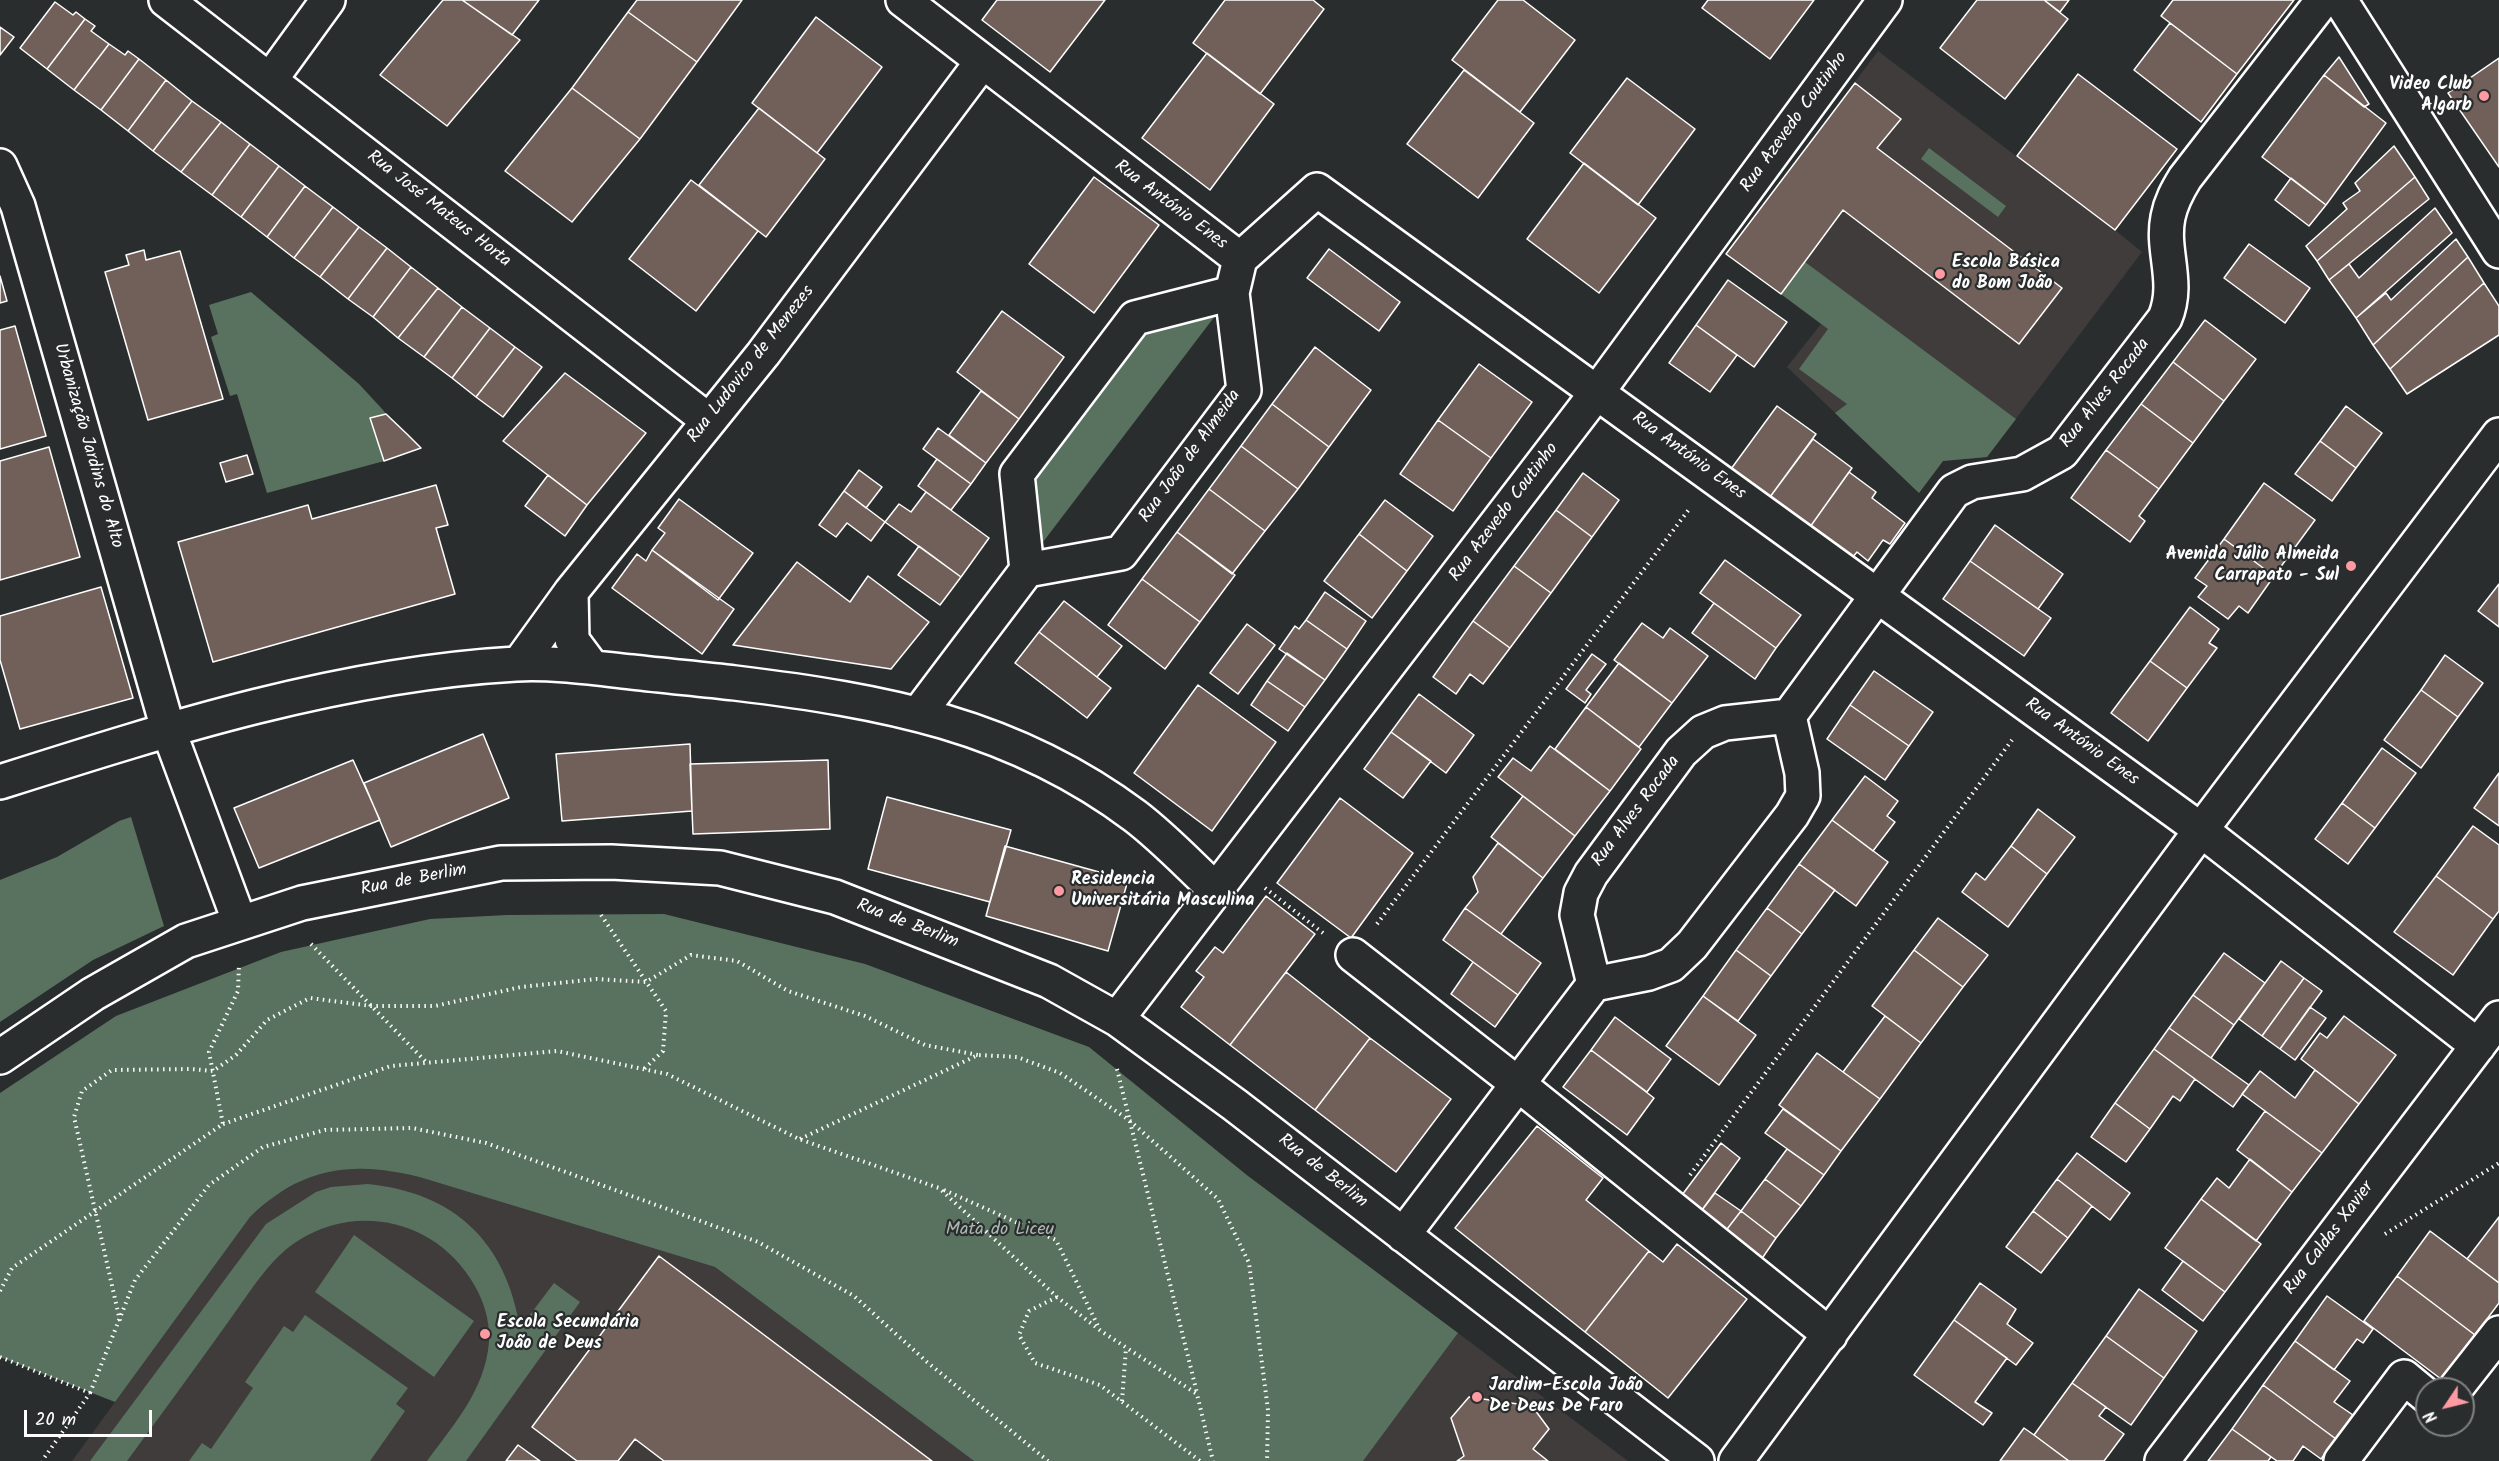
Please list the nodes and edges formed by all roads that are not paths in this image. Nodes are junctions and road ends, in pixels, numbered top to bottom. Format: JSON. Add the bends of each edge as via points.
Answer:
{"nodes":[{"id":1,"x":166,"y":0,"type":"edge"},
{"id":2,"x":328,"y":0,"type":"edge"},
{"id":3,"x":903,"y":0,"type":"edge"},
{"id":4,"x":1885,"y":0,"type":"edge"},
{"id":5,"x":2323,"y":0,"type":"edge"},
{"id":6,"x":2340,"y":0,"type":"edge"},
{"id":7,"x":982,"y":62,"type":"junction"},
{"id":8,"x":270,"y":80,"type":"junction"},
{"id":9,"x":0,"y":166,"type":"edge"},
{"id":10,"x":2499,"y":251,"type":"edge"},
{"id":11,"x":1240,"y":259,"type":"junction"},
{"id":12,"x":1232,"y":293,"type":"junction"},
{"id":13,"x":1598,"y":391,"type":"junction"},
{"id":14,"x":2499,"y":412,"type":"edge"},
{"id":15,"x":709,"y":421,"type":"junction"},
{"id":16,"x":2499,"y":435,"type":"edge"},
{"id":17,"x":2499,"y":447,"type":"edge"},
{"id":18,"x":2471,"y":473,"type":"junction"},
{"id":19,"x":1027,"y":570,"type":"junction"},
{"id":20,"x":571,"y":592,"type":"junction"},
{"id":21,"x":1877,"y":596,"type":"junction"},
{"id":22,"x":519,"y":664,"type":"junction"},
{"id":23,"x":592,"y":668,"type":"junction"},
{"id":24,"x":918,"y":713,"type":"junction"},
{"id":25,"x":1789,"y":716,"type":"junction"},
{"id":26,"x":168,"y":729,"type":"junction"},
{"id":27,"x":0,"y":782,"type":"edge"},
{"id":28,"x":2201,"y":830,"type":"junction"},
{"id":29,"x":1226,"y":878,"type":"junction"},
{"id":30,"x":240,"y":923,"type":"junction"},
{"id":31,"x":1353,"y":955,"type":"road end"},
{"id":32,"x":1594,"y":984,"type":"junction"},
{"id":33,"x":2499,"y":1018,"type":"edge"},
{"id":34,"x":1118,"y":1019,"type":"junction"},
{"id":35,"x":2478,"y":1046,"type":"junction"},
{"id":36,"x":0,"y":1057,"type":"edge"},
{"id":37,"x":1518,"y":1084,"type":"junction"},
{"id":38,"x":1403,"y":1235,"type":"junction"},
{"id":39,"x":2499,"y":1333,"type":"edge"},
{"id":40,"x":1830,"y":1335,"type":"junction"},
{"id":41,"x":2464,"y":1377,"type":"edge"},
{"id":42,"x":2415,"y":1386,"type":"edge"},
{"id":43,"x":1697,"y":1461,"type":"edge"},
{"id":44,"x":1736,"y":1461,"type":"edge"},
{"id":45,"x":2162,"y":1461,"type":"edge"},
{"id":46,"x":2341,"y":1461,"type":"edge"}],
"edges":[{"from":1,"to":8,"type":"street","name":"Rua José Mateus Horta"},
{"from":2,"to":8,"type":"street"},
{"from":3,"to":7,"type":"street","name":"Rua António Enes"},
{"from":4,"to":13,"type":"street","name":"Rua Azevedo Coutinho"},
{"from":5,"to":21,"type":"street","name":"Rua Alves Rocada","via":[[2174,197],[2167,219],[2172,301],[2165,318],[2062,452],[2022,474],[1972,482],[1954,491]]},
{"from":6,"to":10,"type":"street"},
{"from":7,"to":11,"type":"street","name":"Rua António Enes"},
{"from":7,"to":15,"type":"street","name":"Rua Ludovico de Menezes"},
{"from":8,"to":15,"type":"street","name":"Rua José Mateus Horta"},
{"from":9,"to":26,"type":"street","name":"Urbanização Jardins do Alto","via":[[18,206]]},
{"from":11,"to":12,"type":"street"},
{"from":11,"to":13,"type":"street","name":"Rua António Enes","via":[[1317,190]]},
{"from":12,"to":19,"type":"street","via":[[1136,318],[1017,474]]},
{"from":12,"to":19,"type":"street","name":"Rua João de Almeida","via":[[1244,390],[1121,553]]},
{"from":13,"to":21,"type":"street","name":"Rua António Enes"},
{"from":13,"to":29,"type":"street","name":"Rua Azevedo Coutinho"},
{"from":14,"to":18,"type":"street","via":[[2485,431]]},
{"from":15,"to":20,"type":"street","name":"Rua Ludovico de Menezes"},
{"from":16,"to":18,"type":"street"},
{"from":17,"to":18,"type":"street"},
{"from":18,"to":28,"type":"street"},
{"from":19,"to":24,"type":"street"},
{"from":20,"to":22,"type":"street","name":"Rua Ludovico de Menezes"},
{"from":20,"to":23,"type":"street","via":[[572,640]]},
{"from":21,"to":25,"type":"street","name":"Rua Alves Rocada"},
{"from":21,"to":28,"type":"street","name":"Rua António Enes"},
{"from":22,"to":23,"type":"street"},
{"from":22,"to":26,"type":"street","via":[[436,672],[358,686]]},
{"from":23,"to":24,"type":"street","via":[[836,695]]},
{"from":24,"to":29,"type":"street","via":[[978,731],[1057,768]]},
{"from":25,"to":32,"type":"street","via":[[1803,796],[1792,814],[1692,945],[1671,965]]},
{"from":25,"to":32,"type":"street","name":"Rua Alves Rocada","via":[[1725,723],[1703,732],[1681,753],[1591,874],[1581,893],[1577,915]]},
{"from":26,"to":27,"type":"street"},
{"from":26,"to":30,"type":"street","name":"Urbanização Jardins do Alto"},
{"from":28,"to":35,"type":"street","name":"Rua António Enes"},
{"from":28,"to":40,"type":"street"},
{"from":29,"to":34,"type":"street","name":"Rua Azevedo Coutinho"},
{"from":30,"to":34,"type":"street","name":"Rua de Berlim","via":[[302,903],[501,863],[612,862],[720,868],[835,897],[1049,981]]},
{"from":30,"to":36,"type":"street","name":"Rua de Berlim","via":[[186,941],[93,994]]},
{"from":31,"to":37,"type":"street"},
{"from":32,"to":37,"type":"street"},
{"from":33,"to":35,"type":"street","name":"Rua Caldas Xavier"},
{"from":34,"to":38,"type":"street","name":"Rua de Berlim"},
{"from":35,"to":45,"type":"street","name":"Rua Caldas Xavier"},
{"from":37,"to":38,"type":"street"},
{"from":37,"to":40,"type":"street"},
{"from":38,"to":43,"type":"street","name":"Rua de Berlim"},
{"from":39,"to":41,"type":"street"},
{"from":40,"to":44,"type":"street"},
{"from":42,"to":46,"type":"street","via":[[2404,1377]]}]}
